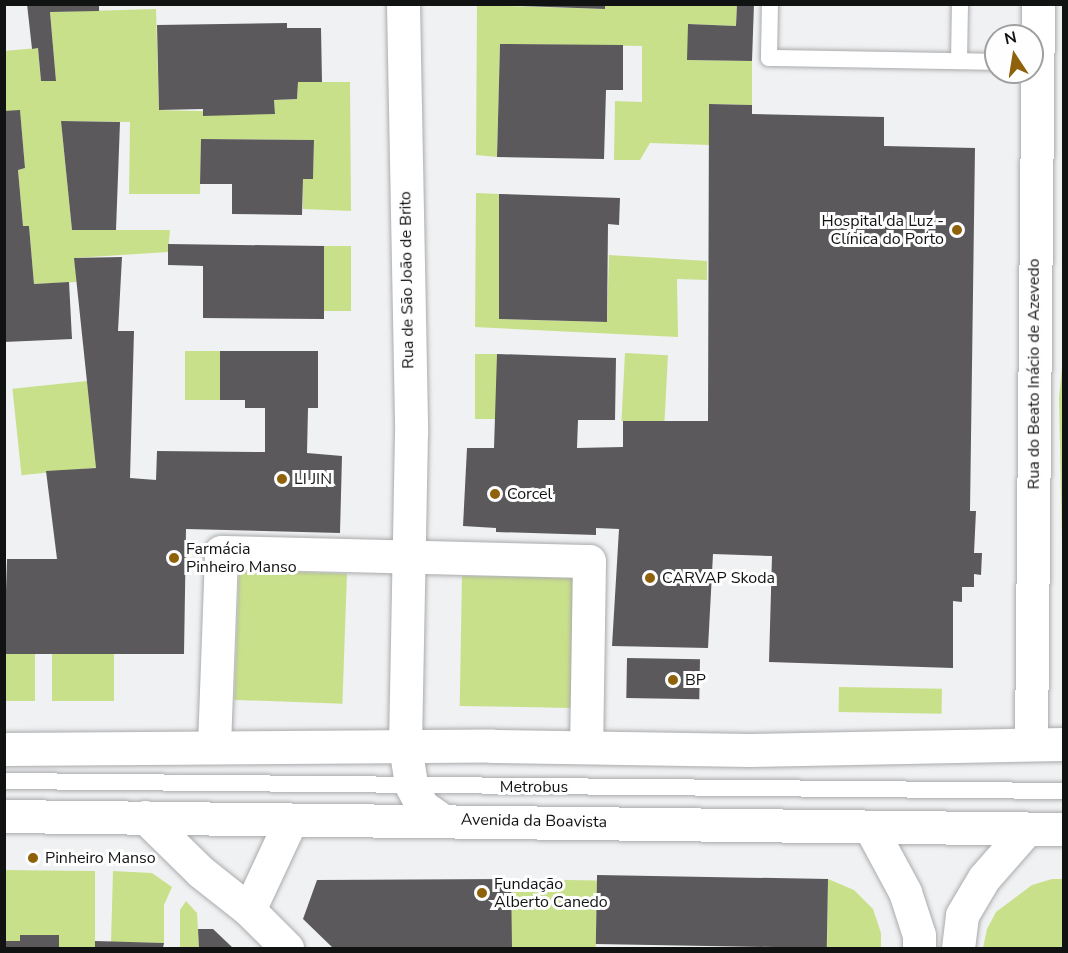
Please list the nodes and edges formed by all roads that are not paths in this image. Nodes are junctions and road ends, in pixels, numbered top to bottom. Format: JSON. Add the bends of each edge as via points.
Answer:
{"nodes":[{"id":1,"x":403,"y":4,"type":"edge"},
{"id":2,"x":770,"y":4,"type":"edge"},
{"id":3,"x":960,"y":4,"type":"edge"},
{"id":4,"x":1038,"y":4,"type":"edge"},
{"id":5,"x":1037,"y":24,"type":"edge"},
{"id":6,"x":959,"y":61,"type":"junction"},
{"id":7,"x":984,"y":62,"type":"edge"},
{"id":8,"x":1034,"y":84,"type":"edge"},
{"id":9,"x":408,"y":556,"type":"junction"},
{"id":10,"x":1031,"y":744,"type":"junction"},
{"id":11,"x":1064,"y":744,"type":"edge"},
{"id":12,"x":214,"y":746,"type":"junction"},
{"id":13,"x":405,"y":746,"type":"junction"},
{"id":14,"x":586,"y":746,"type":"junction"},
{"id":15,"x":4,"y":749,"type":"edge"},
{"id":16,"x":4,"y":781,"type":"edge"},
{"id":17,"x":411,"y":785,"type":"junction"},
{"id":18,"x":1064,"y":791,"type":"edge"},
{"id":19,"x":4,"y":816,"type":"edge"},
{"id":20,"x":145,"y":817,"type":"junction"},
{"id":21,"x":291,"y":820,"type":"junction"},
{"id":22,"x":442,"y":820,"type":"junction"},
{"id":23,"x":870,"y":827,"type":"junction"},
{"id":24,"x":1027,"y":829,"type":"junction"},
{"id":25,"x":1064,"y":829,"type":"edge"},
{"id":26,"x":249,"y":910,"type":"junction"},
{"id":27,"x":287,"y":948,"type":"edge"},
{"id":28,"x":920,"y":948,"type":"edge"},
{"id":29,"x":958,"y":948,"type":"edge"}],
"edges":[{"from":1,"to":9,"type":"main road","name":"Rua de São João de Brito","via":[[411,433]]},
{"from":2,"to":6,"type":"lane","via":[[769,58]]},
{"from":3,"to":6,"type":"lane"},
{"from":4,"to":5,"type":"main road","name":"Rua do Beato Inácio de Azevedo"},
{"from":6,"to":7,"type":"lane"},
{"from":8,"to":10,"type":"main road","name":"Rua do Beato Inácio de Azevedo"},
{"from":9,"to":12,"type":"main road","via":[[221,552]]},
{"from":9,"to":13,"type":"main road","name":"Rua de São João de Brito"},
{"from":9,"to":14,"type":"main road","via":[[589,561]]},
{"from":10,"to":11,"type":"main road"},
{"from":10,"to":14,"type":"main road","via":[[750,750]]},
{"from":12,"to":13,"type":"main road"},
{"from":12,"to":15,"type":"main road"},
{"from":13,"to":14,"type":"main road"},
{"from":13,"to":17,"type":"main road","name":"Rua de São João de Brito"},
{"from":16,"to":17,"type":"lane","name":"Metrobus"},
{"from":17,"to":18,"type":"lane","name":"Metrobus"},
{"from":17,"to":22,"type":"main road","name":"Rua de São João de Brito","via":[[422,806]]},
{"from":19,"to":20,"type":"main road","name":"Avenida da Boavista"},
{"from":20,"to":21,"type":"main road","name":"Avenida da Boavista"},
{"from":20,"to":26,"type":"main road","via":[[201,872]]},
{"from":21,"to":22,"type":"main road","name":"Avenida da Boavista"},
{"from":21,"to":26,"type":"main road"},
{"from":22,"to":23,"type":"main road","name":"Avenida da Boavista"},
{"from":23,"to":24,"type":"main road","name":"Avenida da Boavista"},
{"from":23,"to":28,"type":"main road","via":[[904,892]]},
{"from":24,"to":25,"type":"main road","name":"Avenida da Boavista"},
{"from":24,"to":29,"type":"main road","via":[[984,878],[962,915]]},
{"from":26,"to":27,"type":"main road"}]}
